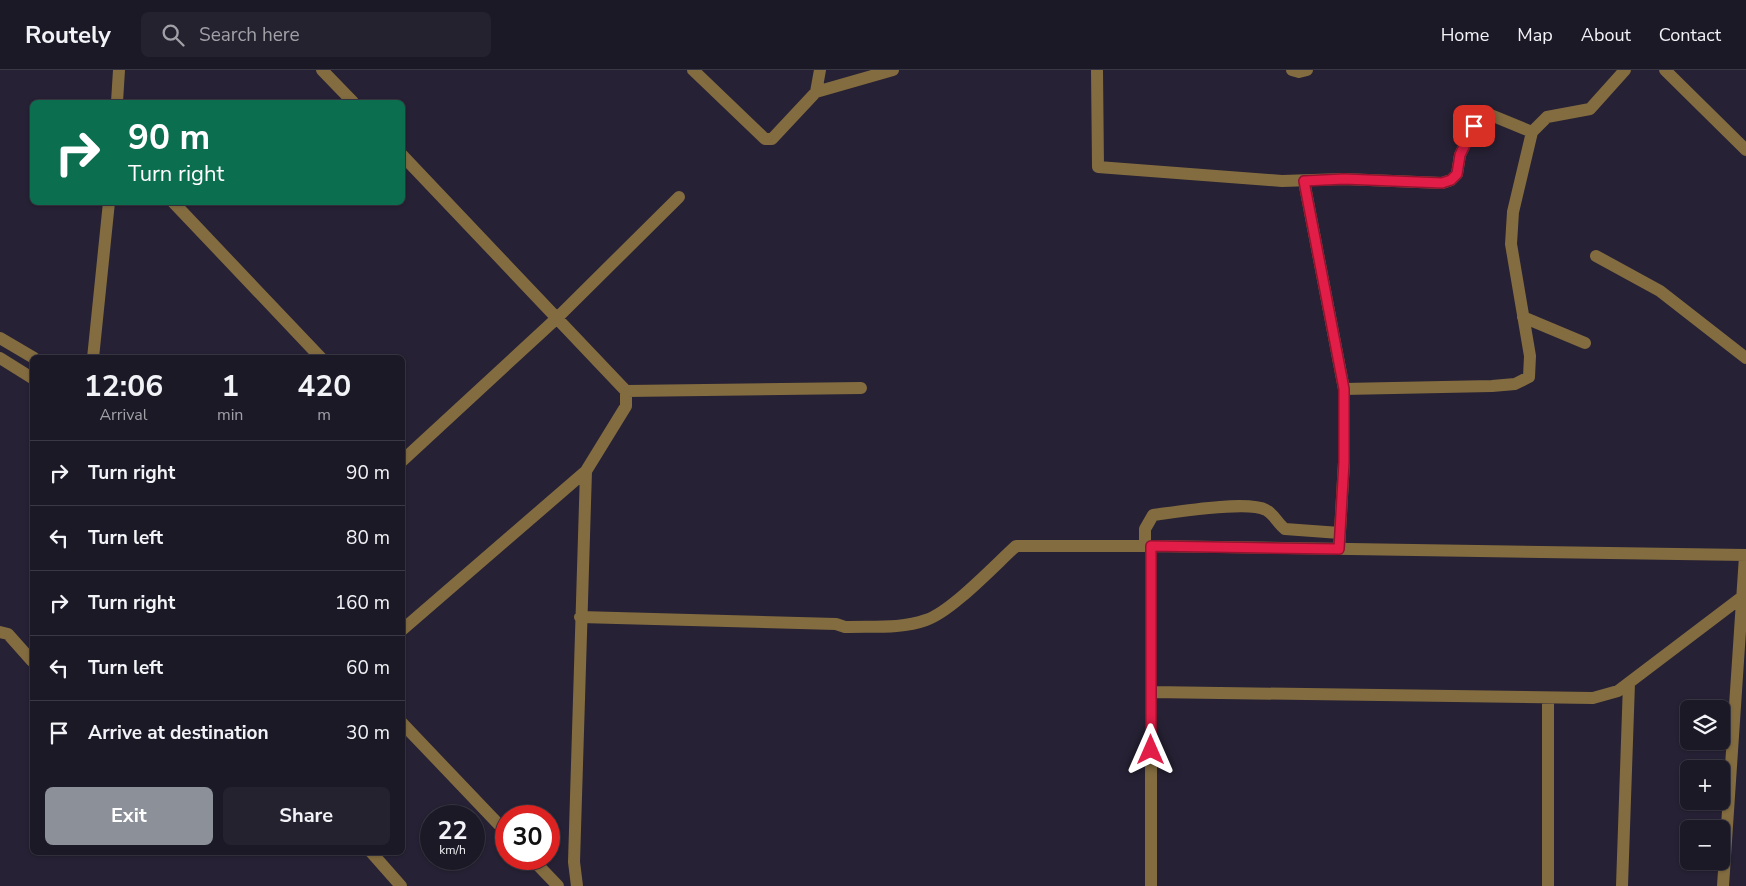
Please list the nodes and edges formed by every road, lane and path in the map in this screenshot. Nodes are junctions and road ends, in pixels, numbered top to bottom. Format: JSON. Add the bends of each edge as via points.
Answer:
{"nodes":[{"id":1,"x":119,"y":70,"type":"edge"},
{"id":2,"x":322,"y":70,"type":"edge"},
{"id":3,"x":693,"y":70,"type":"edge"},
{"id":4,"x":820,"y":70,"type":"edge"},
{"id":5,"x":893,"y":70,"type":"edge"},
{"id":6,"x":1097,"y":70,"type":"edge"},
{"id":7,"x":1292,"y":70,"type":"edge"},
{"id":8,"x":1307,"y":70,"type":"edge"},
{"id":9,"x":1625,"y":70,"type":"edge"},
{"id":10,"x":1665,"y":70,"type":"edge"},
{"id":11,"x":816,"y":92,"type":"junction"},
{"id":12,"x":117,"y":100,"type":"edge"},
{"id":13,"x":351,"y":100,"type":"edge"},
{"id":14,"x":1532,"y":132,"type":"junction"},
{"id":15,"x":1746,"y":150,"type":"edge"},
{"id":16,"x":405,"y":158,"type":"edge"},
{"id":17,"x":1304,"y":181,"type":"junction"},
{"id":18,"x":679,"y":196,"type":"dead end"},
{"id":19,"x":109,"y":205,"type":"edge"},
{"id":20,"x":176,"y":205,"type":"edge"},
{"id":21,"x":1596,"y":256,"type":"dead end"},
{"id":22,"x":1523,"y":317,"type":"junction"},
{"id":23,"x":557,"y":318,"type":"junction"},
{"id":24,"x":0,"y":338,"type":"edge"},
{"id":25,"x":1585,"y":343,"type":"dead end"},
{"id":26,"x":93,"y":355,"type":"edge"},
{"id":27,"x":318,"y":355,"type":"edge"},
{"id":28,"x":30,"y":356,"type":"edge"},
{"id":29,"x":0,"y":358,"type":"edge"},
{"id":30,"x":1746,"y":358,"type":"edge"},
{"id":31,"x":30,"y":377,"type":"edge"},
{"id":32,"x":861,"y":388,"type":"dead end"},
{"id":33,"x":1344,"y":389,"type":"junction"},
{"id":34,"x":626,"y":391,"type":"junction"},
{"id":35,"x":407,"y":457,"type":"edge"},
{"id":36,"x":586,"y":470,"type":"junction"},
{"id":37,"x":1340,"y":533,"type":"junction"},
{"id":38,"x":1148,"y":546,"type":"junction"},
{"id":39,"x":1339,"y":549,"type":"junction"},
{"id":40,"x":1746,"y":555,"type":"edge"},
{"id":41,"x":1742,"y":597,"type":"junction"},
{"id":42,"x":580,"y":617,"type":"junction"},
{"id":43,"x":405,"y":627,"type":"edge"},
{"id":44,"x":0,"y":632,"type":"edge"},
{"id":45,"x":30,"y":659,"type":"edge"},
{"id":46,"x":1630,"y":683,"type":"junction"},
{"id":47,"x":1151,"y":692,"type":"junction"},
{"id":48,"x":1548,"y":699,"type":"junction"},
{"id":49,"x":405,"y":726,"type":"edge"},
{"id":50,"x":495,"y":820,"type":"edge"},
{"id":51,"x":374,"y":855,"type":"edge"},
{"id":52,"x":543,"y":870,"type":"edge"},
{"id":53,"x":401,"y":886,"type":"edge"},
{"id":54,"x":558,"y":886,"type":"edge"},
{"id":55,"x":576,"y":886,"type":"edge"},
{"id":56,"x":1150,"y":886,"type":"edge"},
{"id":57,"x":1548,"y":886,"type":"edge"},
{"id":58,"x":1622,"y":886,"type":"edge"},
{"id":59,"x":1723,"y":886,"type":"edge"}],
"edges":[{"from":1,"to":12,"type":"street"},
{"from":2,"to":13,"type":"street"},
{"from":3,"to":11,"type":"street","via":[[765,139],[772,139]]},
{"from":4,"to":11,"type":"street"},
{"from":5,"to":11,"type":"street"},
{"from":6,"to":17,"type":"street","via":[[1098,168]]},
{"from":7,"to":8,"type":"street"},
{"from":9,"to":14,"type":"street","via":[[1590,109],[1547,118]]},
{"from":10,"to":15,"type":"street"},
{"from":14,"to":17,"type":"street","via":[[1481,111],[1460,155],[1457,174],[1451,180],[1442,183],[1344,179]]},
{"from":14,"to":22,"type":"street","via":[[1513,212],[1511,244]]},
{"from":16,"to":23,"type":"street"},
{"from":17,"to":33,"type":"street"},
{"from":18,"to":23,"type":"street"},
{"from":19,"to":26,"type":"street"},
{"from":20,"to":27,"type":"street"},
{"from":21,"to":30,"type":"street","via":[[1660,291]]},
{"from":22,"to":25,"type":"street"},
{"from":22,"to":33,"type":"street","via":[[1530,356],[1529,377],[1514,384]]},
{"from":23,"to":34,"type":"street"},
{"from":23,"to":35,"type":"street"},
{"from":24,"to":28,"type":"street"},
{"from":29,"to":31,"type":"street"},
{"from":32,"to":34,"type":"street"},
{"from":33,"to":37,"type":"street"},
{"from":34,"to":36,"type":"street","via":[[626,406]]},
{"from":36,"to":42,"type":"street"},
{"from":36,"to":43,"type":"street"},
{"from":37,"to":38,"type":"street","via":[[1285,529],[1268,511],[1257,506],[1188,509],[1153,515],[1146,529]]},
{"from":37,"to":39,"type":"street"},
{"from":38,"to":39,"type":"street"},
{"from":38,"to":42,"type":"street","via":[[1016,546],[953,604],[928,620],[909,625],[845,627],[836,624]]},
{"from":38,"to":47,"type":"street"},
{"from":39,"to":40,"type":"street"},
{"from":40,"to":41,"type":"street"},
{"from":41,"to":46,"type":"street"},
{"from":41,"to":59,"type":"street"},
{"from":42,"to":55,"type":"street"},
{"from":44,"to":45,"type":"street","via":[[8,634]]},
{"from":46,"to":48,"type":"street","via":[[1618,691],[1593,698]]},
{"from":46,"to":58,"type":"street"},
{"from":47,"to":48,"type":"street"},
{"from":47,"to":56,"type":"street"},
{"from":48,"to":57,"type":"street"},
{"from":49,"to":50,"type":"street"},
{"from":51,"to":53,"type":"street"},
{"from":52,"to":54,"type":"street"}]}
